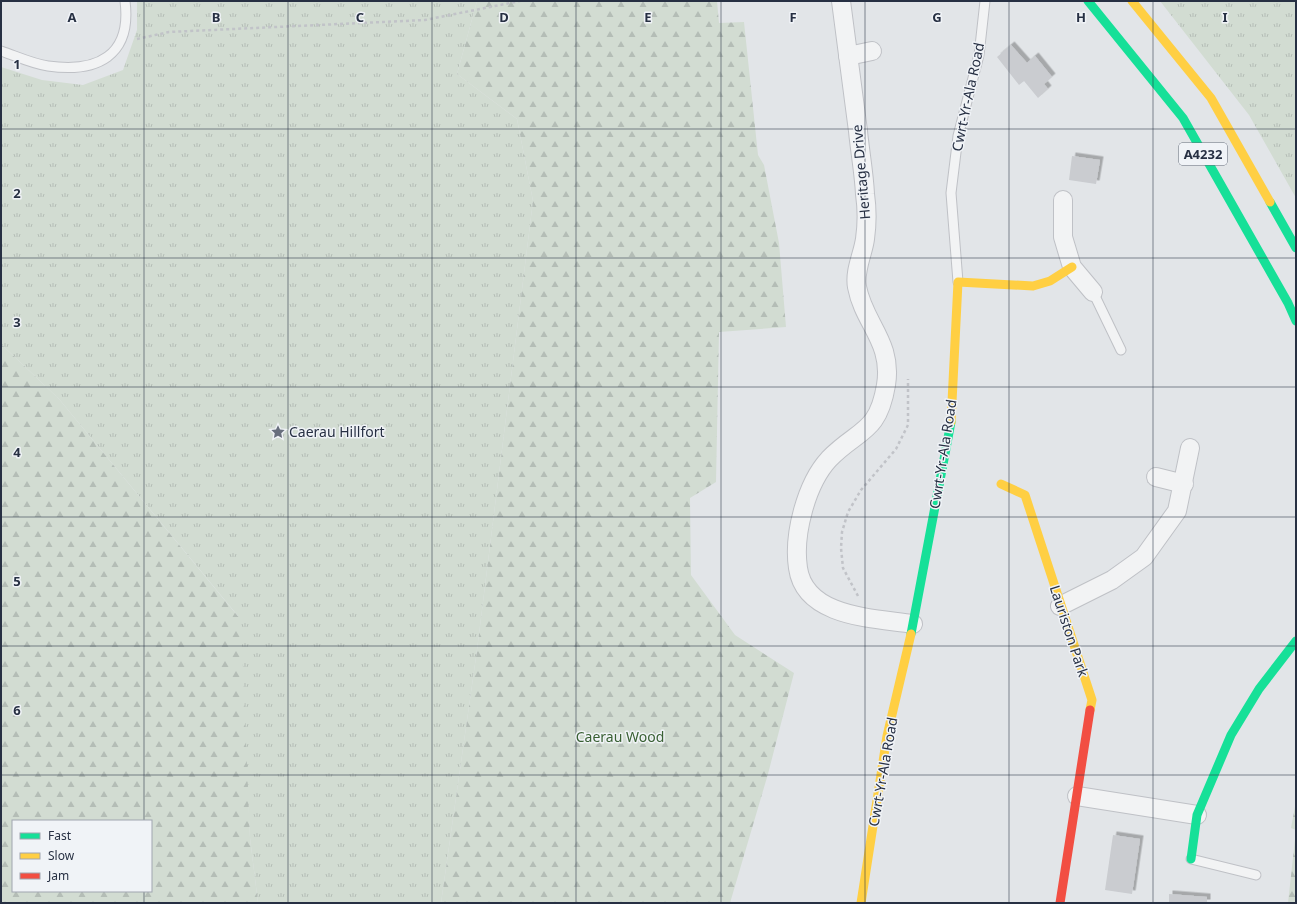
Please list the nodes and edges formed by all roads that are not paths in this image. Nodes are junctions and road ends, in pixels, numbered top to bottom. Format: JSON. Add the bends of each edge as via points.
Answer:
{"nodes":[{"id":1,"x":125,"y":1,"type":"edge"},
{"id":2,"x":841,"y":1,"type":"edge"},
{"id":3,"x":985,"y":1,"type":"edge"},
{"id":4,"x":1088,"y":1,"type":"edge"},
{"id":5,"x":1132,"y":1,"type":"edge"},
{"id":6,"x":1,"y":51,"type":"edge"},
{"id":7,"x":872,"y":51,"type":"dead end"},
{"id":8,"x":848,"y":56,"type":"junction"},
{"id":9,"x":1063,"y":200,"type":"dead end"},
{"id":10,"x":1296,"y":248,"type":"edge"},
{"id":11,"x":1072,"y":267,"type":"junction"},
{"id":12,"x":958,"y":282,"type":"junction"},
{"id":13,"x":1093,"y":292,"type":"joint"},
{"id":14,"x":1296,"y":322,"type":"edge"},
{"id":15,"x":1121,"y":350,"type":"dead end"},
{"id":16,"x":1190,"y":448,"type":"dead end"},
{"id":17,"x":1156,"y":477,"type":"dead end"},
{"id":18,"x":1001,"y":484,"type":"dead end"},
{"id":19,"x":1184,"y":484,"type":"junction"},
{"id":20,"x":1060,"y":606,"type":"junction"},
{"id":21,"x":913,"y":624,"type":"junction"},
{"id":22,"x":1296,"y":642,"type":"edge"},
{"id":23,"x":1078,"y":796,"type":"junction"},
{"id":24,"x":1196,"y":815,"type":"junction"},
{"id":25,"x":1191,"y":859,"type":"joint"},
{"id":26,"x":1256,"y":875,"type":"dead end"},
{"id":27,"x":860,"y":903,"type":"edge"},
{"id":28,"x":1060,"y":903,"type":"edge"}],
"edges":[{"from":1,"to":6,"type":"lane","via":[[122,42],[111,56],[87,67],[47,66]]},
{"from":2,"to":8,"type":"street","name":"Heritage Drive"},
{"from":3,"to":12,"type":"lane","name":"Cwrt-Yr-Ala Road","via":[[979,55],[958,136],[951,193]]},
{"from":4,"to":14,"type":"street","number":"A4232","via":[[1183,118],[1288,303]]},
{"from":5,"to":10,"type":"street","number":"A4232","via":[[1211,98]]},
{"from":7,"to":8,"type":"street"},
{"from":8,"to":21,"type":"street","name":"Heritage Drive","via":[[866,195],[865,239],[857,285],[887,361],[886,384],[882,406],[866,431],[828,460],[808,492],[798,538],[798,569],[807,591],[815,600],[834,610]]},
{"from":9,"to":11,"type":"street","via":[[1063,237]]},
{"from":11,"to":12,"type":"street","via":[[1050,281],[1033,286]]},
{"from":11,"to":13,"type":"street"},
{"from":12,"to":21,"type":"street","name":"Cwrt-Yr-Ala Road","via":[[952,419]]},
{"from":13,"to":15,"type":"lane"},
{"from":16,"to":19,"type":"street"},
{"from":17,"to":19,"type":"street"},
{"from":18,"to":20,"type":"street","name":"Lauriston Park","via":[[1025,495]]},
{"from":19,"to":20,"type":"street","via":[[1177,512],[1144,557],[1112,580]]},
{"from":20,"to":23,"type":"street","name":"Lauriston Park","via":[[1092,700]]},
{"from":21,"to":27,"type":"street","name":"Cwrt-Yr-Ala Road","via":[[887,736]]},
{"from":22,"to":24,"type":"street","via":[[1259,689],[1231,735]]},
{"from":23,"to":24,"type":"street"},
{"from":23,"to":28,"type":"street","name":"Lauriston Park"},
{"from":24,"to":25,"type":"street"},
{"from":25,"to":26,"type":"lane"}]}
